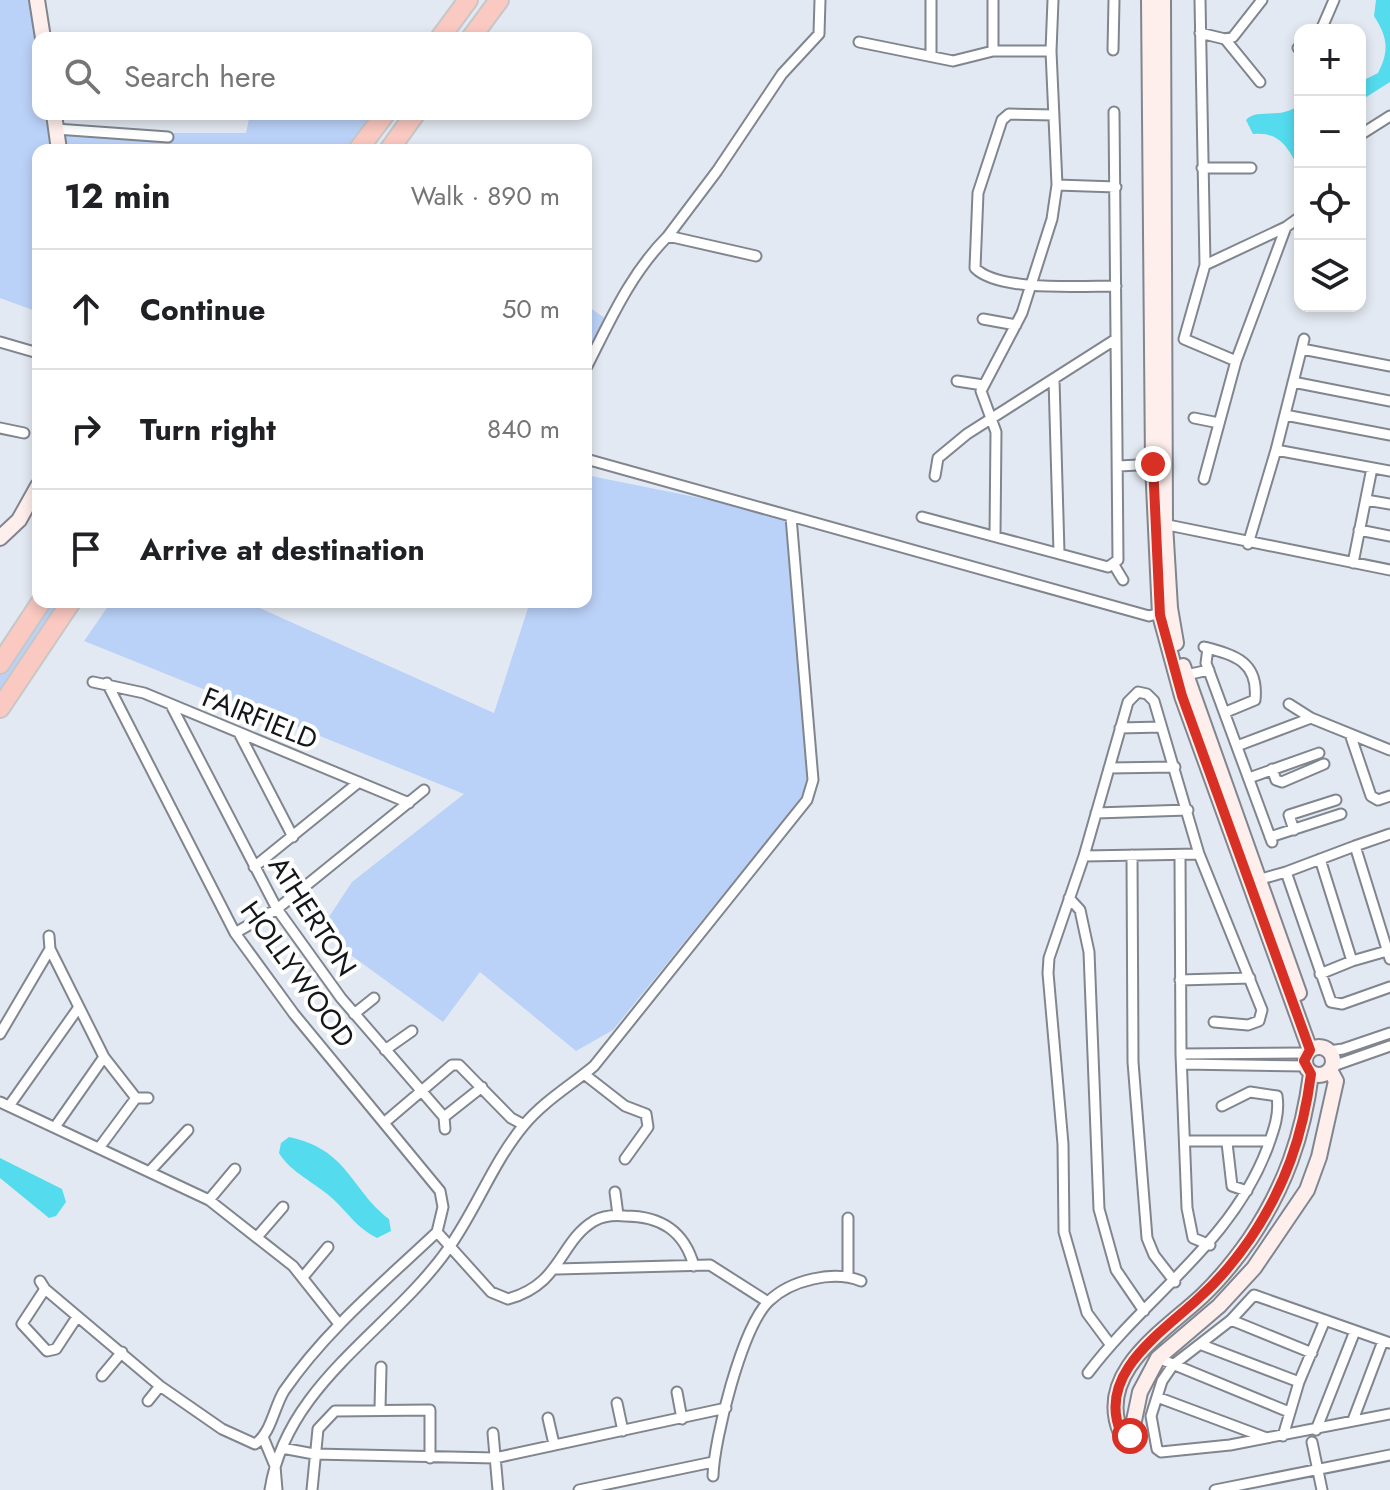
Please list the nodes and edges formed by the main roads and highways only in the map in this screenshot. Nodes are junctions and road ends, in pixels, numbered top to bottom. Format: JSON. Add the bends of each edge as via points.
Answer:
{"nodes":[{"id":1,"x":468,"y":0,"type":"edge"},
{"id":2,"x":499,"y":0,"type":"edge"},
{"id":3,"x":444,"y":32,"type":"edge"},
{"id":4,"x":475,"y":32,"type":"edge"},
{"id":5,"x":380,"y":120,"type":"edge"},
{"id":6,"x":411,"y":120,"type":"edge"},
{"id":7,"x":362,"y":144,"type":"edge"},
{"id":8,"x":393,"y":144,"type":"edge"},
{"id":9,"x":37,"y":608,"type":"edge"},
{"id":10,"x":67,"y":608,"type":"edge"},
{"id":11,"x":0,"y":664,"type":"edge"},
{"id":12,"x":0,"y":708,"type":"edge"}],
"edges":[{"from":1,"to":3,"type":"highway"},
{"from":2,"to":4,"type":"highway"},
{"from":5,"to":7,"type":"highway"},
{"from":6,"to":8,"type":"highway"},
{"from":9,"to":11,"type":"highway"},
{"from":10,"to":12,"type":"highway"}]}
